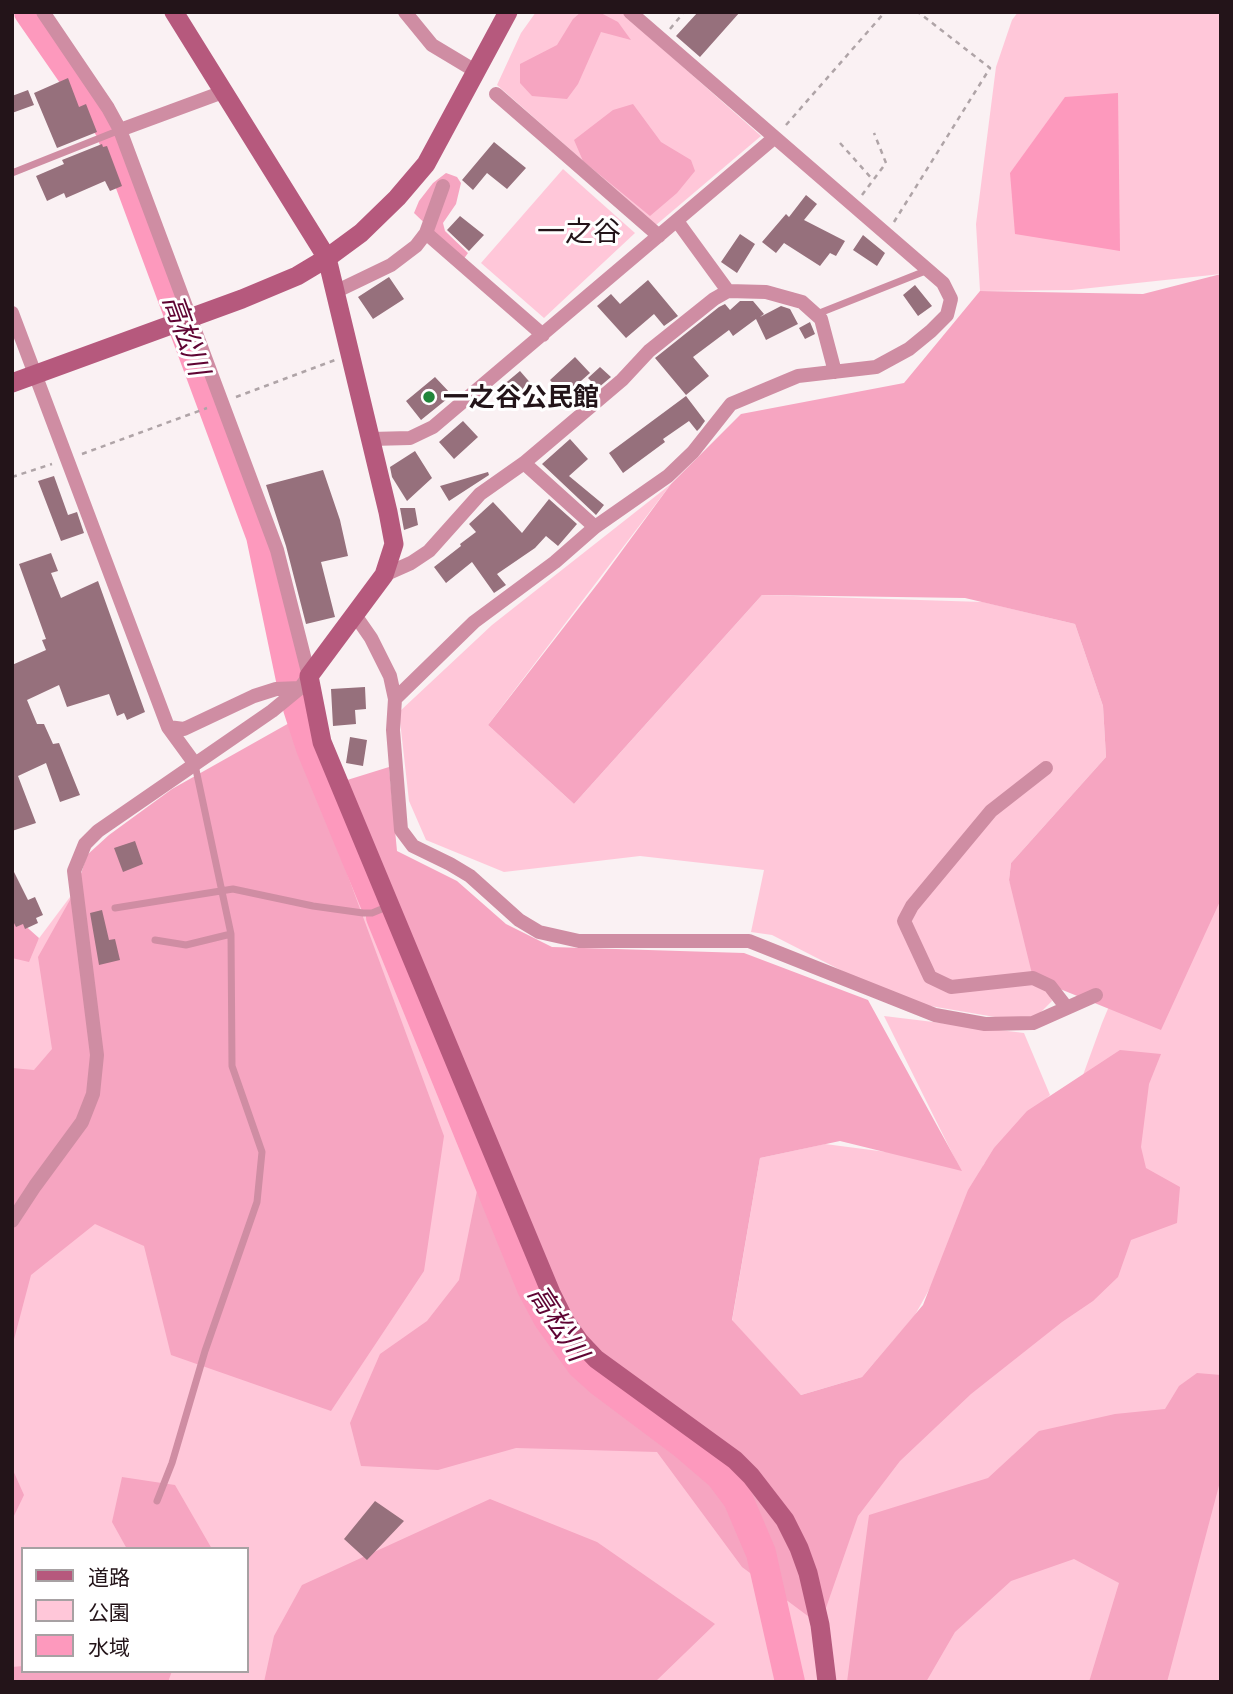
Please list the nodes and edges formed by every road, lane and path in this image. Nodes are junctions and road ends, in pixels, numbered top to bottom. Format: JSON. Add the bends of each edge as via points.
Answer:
{"nodes":[{"id":1,"x":43,"y":12,"type":"edge"},
{"id":2,"x":174,"y":12,"type":"edge"},
{"id":3,"x":405,"y":12,"type":"edge"},
{"id":4,"x":508,"y":12,"type":"edge"},
{"id":5,"x":630,"y":12,"type":"edge"},
{"id":6,"x":684,"y":12,"type":"edge"},
{"id":7,"x":885,"y":12,"type":"edge"},
{"id":8,"x":918,"y":12,"type":"edge"},
{"id":9,"x":661,"y":39,"type":"junction"},
{"id":10,"x":477,"y":72,"type":"junction"},
{"id":11,"x":223,"y":92,"type":"junction"},
{"id":12,"x":496,"y":94,"type":"dead end"},
{"id":13,"x":120,"y":130,"type":"junction"},
{"id":14,"x":874,"y":133,"type":"dead end"},
{"id":15,"x":774,"y":138,"type":"junction"},
{"id":16,"x":840,"y":143,"type":"dead end"},
{"id":17,"x":12,"y":173,"type":"edge"},
{"id":18,"x":873,"y":180,"type":"junction"},
{"id":19,"x":443,"y":186,"type":"dead end"},
{"id":20,"x":853,"y":206,"type":"junction"},
{"id":21,"x":677,"y":221,"type":"junction"},
{"id":22,"x":426,"y":233,"type":"junction"},
{"id":23,"x":886,"y":234,"type":"junction"},
{"id":24,"x":659,"y":236,"type":"junction"},
{"id":25,"x":327,"y":258,"type":"junction"},
{"id":26,"x":928,"y":270,"type":"junction"},
{"id":27,"x":337,"y":291,"type":"junction"},
{"id":28,"x":728,"y":291,"type":"junction"},
{"id":29,"x":12,"y":313,"type":"edge"},
{"id":30,"x":816,"y":314,"type":"junction"},
{"id":31,"x":183,"y":321,"type":"junction"},
{"id":32,"x":543,"y":335,"type":"junction"},
{"id":33,"x":351,"y":354,"type":"junction"},
{"id":34,"x":835,"y":372,"type":"junction"},
{"id":35,"x":34,"y":375,"type":"junction"},
{"id":36,"x":12,"y":383,"type":"edge"},
{"id":37,"x":222,"y":403,"type":"junction"},
{"id":38,"x":205,"y":409,"type":"dead end"},
{"id":39,"x":371,"y":439,"type":"junction"},
{"id":40,"x":66,"y":459,"type":"junction"},
{"id":41,"x":524,"y":463,"type":"junction"},
{"id":42,"x":12,"y":477,"type":"edge"},
{"id":43,"x":595,"y":527,"type":"junction"},
{"id":44,"x":384,"y":575,"type":"junction"},
{"id":45,"x":355,"y":615,"type":"junction"},
{"id":46,"x":305,"y":682,"type":"junction"},
{"id":47,"x":395,"y":699,"type":"junction"},
{"id":48,"x":168,"y":727,"type":"junction"},
{"id":49,"x":195,"y":764,"type":"junction"},
{"id":50,"x":1046,"y":768,"type":"dead end"},
{"id":51,"x":223,"y":892,"type":"junction"},
{"id":52,"x":390,"y":906,"type":"junction"},
{"id":53,"x":116,"y":908,"type":"dead end"},
{"id":54,"x":231,"y":934,"type":"junction"},
{"id":55,"x":155,"y":940,"type":"dead end"},
{"id":56,"x":1096,"y":995,"type":"dead end"},
{"id":57,"x":1067,"y":1009,"type":"junction"},
{"id":58,"x":12,"y":1221,"type":"edge"},
{"id":59,"x":157,"y":1501,"type":"dead end"},
{"id":60,"x":827,"y":1682,"type":"edge"}],
"edges":[{"from":1,"to":13,"type":"street"},
{"from":2,"to":11,"type":"street"},
{"from":3,"to":10,"type":"street","via":[[432,45]]},
{"from":4,"to":10,"type":"street"},
{"from":5,"to":9,"type":"street"},
{"from":6,"to":9,"type":"path"},
{"from":7,"to":15,"type":"path"},
{"from":8,"to":23,"type":"path","via":[[990,68]]},
{"from":9,"to":15,"type":"street"},
{"from":10,"to":25,"type":"street","via":[[425,164],[361,233]]},
{"from":11,"to":13,"type":"street"},
{"from":11,"to":25,"type":"street"},
{"from":12,"to":24,"type":"street"},
{"from":13,"to":17,"type":"lane"},
{"from":13,"to":31,"type":"street"},
{"from":14,"to":18,"type":"path","via":[[886,163]]},
{"from":15,"to":20,"type":"street"},
{"from":15,"to":21,"type":"street"},
{"from":16,"to":18,"type":"path"},
{"from":18,"to":20,"type":"path"},
{"from":19,"to":22,"type":"street"},
{"from":20,"to":23,"type":"street"},
{"from":21,"to":24,"type":"street"},
{"from":21,"to":28,"type":"street"},
{"from":22,"to":27,"type":"street","via":[[391,265]]},
{"from":22,"to":32,"type":"street"},
{"from":23,"to":26,"type":"street"},
{"from":24,"to":32,"type":"street"},
{"from":25,"to":27,"type":"street"},
{"from":25,"to":31,"type":"street","via":[[297,276]]},
{"from":26,"to":30,"type":"lane"},
{"from":26,"to":34,"type":"street","via":[[943,282],[951,299],[947,315],[909,349],[876,367]]},
{"from":27,"to":33,"type":"street"},
{"from":28,"to":30,"type":"street","via":[[766,292],[802,302]]},
{"from":28,"to":41,"type":"street","via":[[649,351],[622,380]]},
{"from":29,"to":35,"type":"street"},
{"from":30,"to":34,"type":"street"},
{"from":31,"to":35,"type":"street"},
{"from":31,"to":37,"type":"street"},
{"from":32,"to":39,"type":"street","via":[[433,427],[410,438]]},
{"from":33,"to":37,"type":"path"},
{"from":33,"to":39,"type":"street"},
{"from":34,"to":43,"type":"street","via":[[798,376],[731,404],[668,476]]},
{"from":35,"to":36,"type":"street"},
{"from":35,"to":40,"type":"street"},
{"from":37,"to":46,"type":"street","via":[[277,550]]},
{"from":38,"to":40,"type":"path"},
{"from":39,"to":44,"type":"street","via":[[394,544]]},
{"from":40,"to":42,"type":"path"},
{"from":40,"to":48,"type":"street"},
{"from":41,"to":43,"type":"street"},
{"from":41,"to":44,"type":"street","via":[[480,494],[429,551]]},
{"from":43,"to":47,"type":"street","via":[[474,622]]},
{"from":44,"to":45,"type":"street"},
{"from":45,"to":46,"type":"street"},
{"from":45,"to":47,"type":"street","via":[[390,676]]},
{"from":46,"to":48,"type":"street","via":[[254,696],[184,729]]},
{"from":46,"to":49,"type":"street","via":[[272,711]]},
{"from":46,"to":52,"type":"street","via":[[322,742]]},
{"from":47,"to":57,"type":"street","via":[[401,830],[413,846],[470,876],[539,932],[579,941],[749,941],[935,1015],[985,1024],[1033,1023]]},
{"from":48,"to":49,"type":"street"},
{"from":49,"to":51,"type":"lane"},
{"from":49,"to":58,"type":"street","via":[[98,831],[77,858],[74,871],[96,1055],[93,1094],[82,1122]]},
{"from":50,"to":57,"type":"street","via":[[991,811],[904,921],[930,977],[951,987],[1033,978],[1050,986]]},
{"from":51,"to":52,"type":"lane","via":[[242,890],[363,913]]},
{"from":51,"to":53,"type":"lane"},
{"from":51,"to":54,"type":"lane"},
{"from":52,"to":60,"type":"street","via":[[565,1321],[596,1359],[735,1460],[785,1520],[808,1573]]},
{"from":54,"to":55,"type":"lane","via":[[186,945]]},
{"from":54,"to":59,"type":"lane","via":[[232,1066],[262,1152],[257,1202]]},
{"from":56,"to":57,"type":"street"}]}
